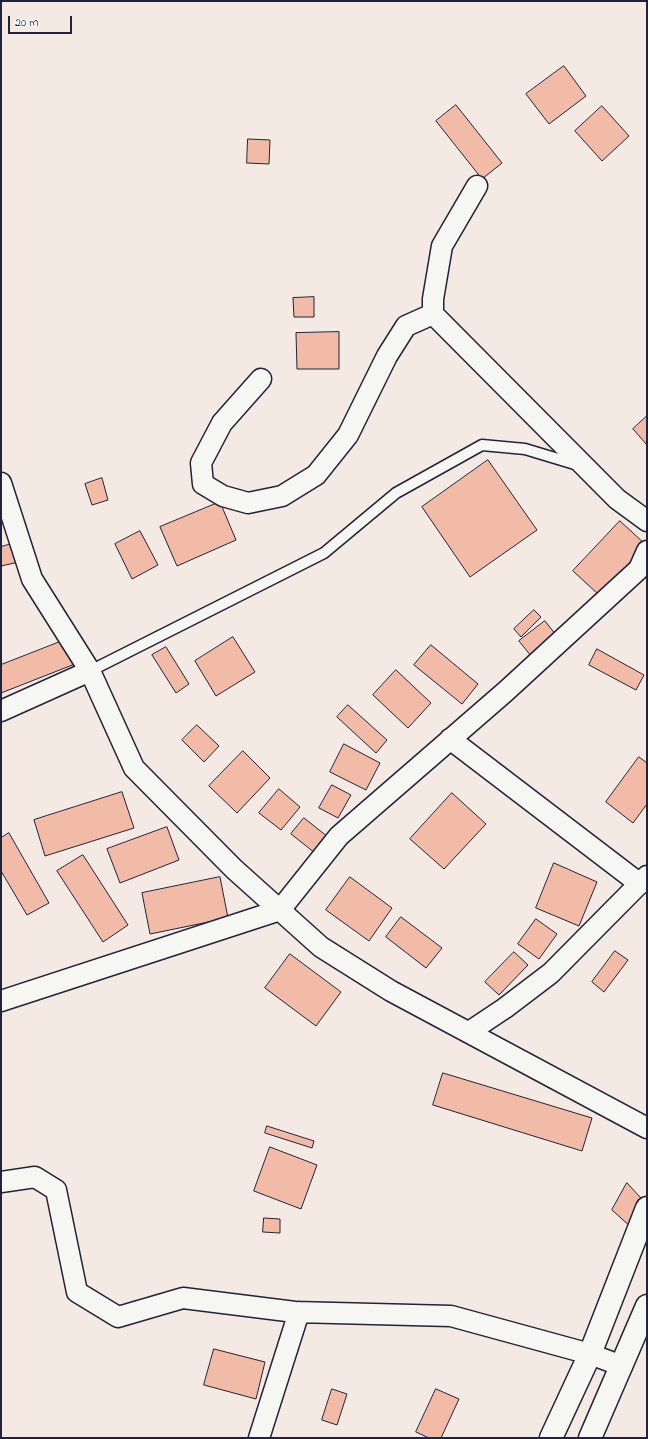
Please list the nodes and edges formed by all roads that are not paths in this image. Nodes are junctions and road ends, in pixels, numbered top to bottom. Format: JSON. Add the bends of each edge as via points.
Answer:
{"nodes":[{"id":1,"x":477,"y":186,"type":"dead end"},
{"id":2,"x":434,"y":314,"type":"junction"},
{"id":3,"x":261,"y":379,"type":"dead end"},
{"id":4,"x":586,"y":467,"type":"junction"},
{"id":5,"x":1,"y":483,"type":"edge"},
{"id":6,"x":647,"y":521,"type":"edge"},
{"id":7,"x":647,"y":551,"type":"edge"},
{"id":8,"x":90,"y":671,"type":"junction"},
{"id":9,"x":1,"y":711,"type":"edge"},
{"id":10,"x":450,"y":739,"type":"junction"},
{"id":11,"x":643,"y":880,"type":"edge"},
{"id":12,"x":280,"y":910,"type":"junction"},
{"id":13,"x":1,"y":1001,"type":"edge"},
{"id":14,"x":468,"y":1032,"type":"junction"},
{"id":15,"x":647,"y":1128,"type":"edge"},
{"id":16,"x":1,"y":1182,"type":"edge"},
{"id":17,"x":647,"y":1208,"type":"edge"},
{"id":18,"x":647,"y":1306,"type":"edge"},
{"id":19,"x":299,"y":1312,"type":"junction"},
{"id":20,"x":590,"y":1354,"type":"junction"},
{"id":21,"x":622,"y":1366,"type":"junction"},
{"id":22,"x":259,"y":1438,"type":"edge"},
{"id":23,"x":551,"y":1438,"type":"edge"},
{"id":24,"x":590,"y":1438,"type":"edge"}],
"edges":[{"from":1,"to":2,"type":"street","via":[[442,246],[433,299]]},
{"from":2,"to":3,"type":"street","via":[[406,326],[387,356],[348,435],[316,475],[282,496],[248,503],[223,496],[203,484],[201,463],[222,423]]},
{"from":2,"to":4,"type":"street"},
{"from":4,"to":6,"type":"street","via":[[617,498]]},
{"from":4,"to":8,"type":"lane","via":[[525,450],[482,445],[396,493],[324,553]]},
{"from":5,"to":8,"type":"street","via":[[32,579]]},
{"from":7,"to":10,"type":"street","via":[[639,569],[506,692]]},
{"from":8,"to":9,"type":"street"},
{"from":8,"to":12,"type":"street","via":[[134,768],[234,869]]},
{"from":10,"to":11,"type":"street"},
{"from":10,"to":12,"type":"street","via":[[339,836]]},
{"from":11,"to":14,"type":"street","via":[[551,973],[506,1008]]},
{"from":12,"to":13,"type":"street"},
{"from":12,"to":14,"type":"street","via":[[321,947],[391,991]]},
{"from":14,"to":15,"type":"street"},
{"from":16,"to":19,"type":"street","via":[[35,1177],[56,1190],[77,1292],[118,1317],[183,1298]]},
{"from":17,"to":20,"type":"main road"},
{"from":18,"to":21,"type":"main road"},
{"from":19,"to":20,"type":"street","via":[[451,1316]]},
{"from":19,"to":22,"type":"street"},
{"from":20,"to":21,"type":"street"},
{"from":20,"to":23,"type":"main road"},
{"from":21,"to":24,"type":"main road"}]}
